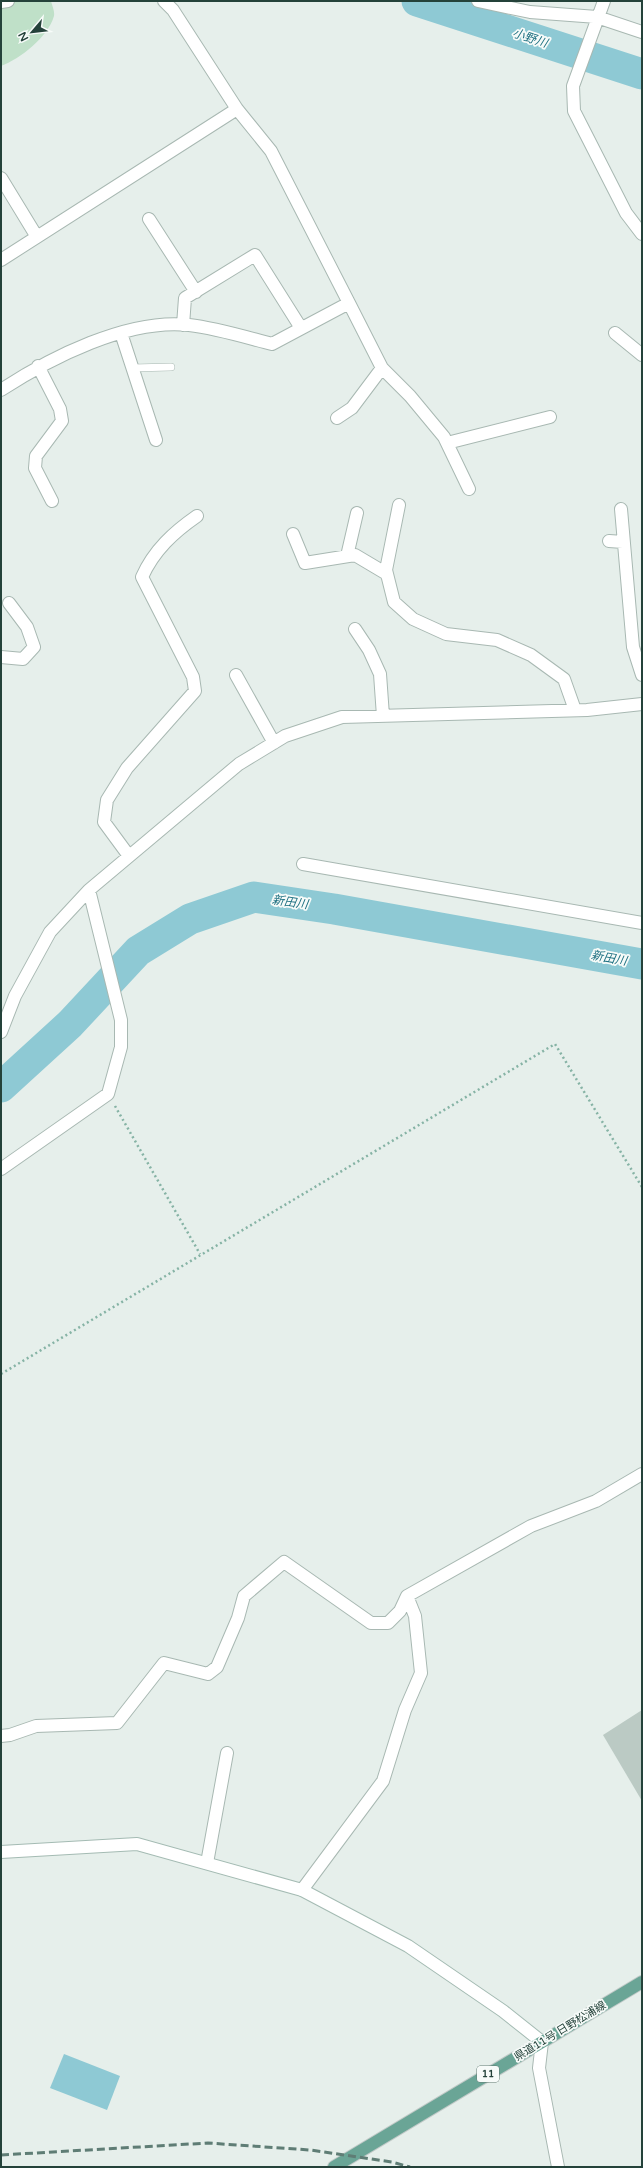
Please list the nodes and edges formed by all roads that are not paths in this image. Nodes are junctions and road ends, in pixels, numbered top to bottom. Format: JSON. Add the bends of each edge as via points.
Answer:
{"nodes":[{"id":1,"x":8,"y":1,"type":"edge"},
{"id":2,"x":164,"y":1,"type":"edge"},
{"id":3,"x":478,"y":1,"type":"edge"},
{"id":4,"x":604,"y":1,"type":"edge"},
{"id":5,"x":1,"y":2,"type":"edge"},
{"id":6,"x":595,"y":22,"type":"junction"},
{"id":7,"x":642,"y":32,"type":"edge"},
{"id":8,"x":237,"y":108,"type":"junction"},
{"id":9,"x":1,"y":178,"type":"edge"},
{"id":10,"x":149,"y":219,"type":"dead end"},
{"id":11,"x":642,"y":234,"type":"edge"},
{"id":12,"x":37,"y":237,"type":"junction"},
{"id":13,"x":1,"y":260,"type":"edge"},
{"id":14,"x":196,"y":292,"type":"junction"},
{"id":15,"x":349,"y":303,"type":"junction"},
{"id":16,"x":183,"y":325,"type":"junction"},
{"id":17,"x":301,"y":328,"type":"junction"},
{"id":18,"x":120,"y":333,"type":"junction"},
{"id":19,"x":616,"y":333,"type":"dead end"},
{"id":20,"x":642,"y":355,"type":"edge"},
{"id":21,"x":38,"y":366,"type":"junction"},
{"id":22,"x":171,"y":367,"type":"dead end"},
{"id":23,"x":133,"y":368,"type":"junction"},
{"id":24,"x":382,"y":368,"type":"junction"},
{"id":25,"x":1,"y":390,"type":"edge"},
{"id":26,"x":550,"y":417,"type":"dead end"},
{"id":27,"x":337,"y":418,"type":"dead end"},
{"id":28,"x":156,"y":440,"type":"dead end"},
{"id":29,"x":447,"y":443,"type":"junction"},
{"id":30,"x":469,"y":489,"type":"dead end"},
{"id":31,"x":52,"y":501,"type":"dead end"},
{"id":32,"x":399,"y":505,"type":"dead end"},
{"id":33,"x":620,"y":508,"type":"dead end"},
{"id":34,"x":357,"y":513,"type":"dead end"},
{"id":35,"x":197,"y":516,"type":"dead end"},
{"id":36,"x":293,"y":534,"type":"dead end"},
{"id":37,"x":608,"y":541,"type":"dead end"},
{"id":38,"x":624,"y":542,"type":"junction"},
{"id":39,"x":347,"y":556,"type":"junction"},
{"id":40,"x":387,"y":574,"type":"junction"},
{"id":41,"x":9,"y":603,"type":"dead end"},
{"id":42,"x":355,"y":629,"type":"dead end"},
{"id":43,"x":1,"y":657,"type":"edge"},
{"id":44,"x":236,"y":675,"type":"dead end"},
{"id":45,"x":642,"y":675,"type":"edge"},
{"id":46,"x":642,"y":704,"type":"edge"},
{"id":47,"x":575,"y":710,"type":"junction"},
{"id":48,"x":383,"y":716,"type":"junction"},
{"id":49,"x":274,"y":743,"type":"junction"},
{"id":50,"x":129,"y":856,"type":"junction"},
{"id":51,"x":303,"y":864,"type":"dead end"},
{"id":52,"x":89,"y":890,"type":"junction"},
{"id":53,"x":642,"y":923,"type":"edge"},
{"id":54,"x":1,"y":1032,"type":"edge"},
{"id":55,"x":1,"y":1169,"type":"edge"},
{"id":56,"x":642,"y":1474,"type":"edge"},
{"id":57,"x":407,"y":1596,"type":"junction"},
{"id":58,"x":1,"y":1736,"type":"edge"},
{"id":59,"x":227,"y":1753,"type":"dead end"},
{"id":60,"x":1,"y":1852,"type":"edge"},
{"id":61,"x":208,"y":1864,"type":"junction"},
{"id":62,"x":302,"y":1890,"type":"junction"},
{"id":63,"x":642,"y":1982,"type":"edge"},
{"id":64,"x":542,"y":2042,"type":"junction"},
{"id":65,"x":339,"y":2166,"type":"edge"},
{"id":66,"x":558,"y":2167,"type":"edge"}],
"edges":[{"from":1,"to":5,"type":"street"},
{"from":2,"to":8,"type":"street","via":[[173,10]]},
{"from":3,"to":6,"type":"street"},
{"from":4,"to":6,"type":"street"},
{"from":6,"to":7,"type":"street"},
{"from":6,"to":11,"type":"street","via":[[573,86],[574,111],[626,213]]},
{"from":8,"to":12,"type":"street"},
{"from":8,"to":15,"type":"street","via":[[271,151]]},
{"from":9,"to":12,"type":"street"},
{"from":10,"to":14,"type":"street"},
{"from":12,"to":13,"type":"street"},
{"from":14,"to":16,"type":"street","via":[[185,298]]},
{"from":14,"to":17,"type":"street","via":[[255,255]]},
{"from":15,"to":17,"type":"street"},
{"from":15,"to":24,"type":"street"},
{"from":16,"to":17,"type":"street","via":[[272,344]]},
{"from":16,"to":18,"type":"street","via":[[151,326]]},
{"from":18,"to":21,"type":"street"},
{"from":18,"to":23,"type":"street"},
{"from":19,"to":20,"type":"street"},
{"from":21,"to":25,"type":"street"},
{"from":21,"to":31,"type":"street","via":[[60,409],[62,422],[36,456],[35,468]]},
{"from":22,"to":23,"type":"lane"},
{"from":23,"to":28,"type":"street"},
{"from":24,"to":27,"type":"street","via":[[352,408]]},
{"from":24,"to":29,"type":"street","via":[[410,396]]},
{"from":26,"to":29,"type":"street"},
{"from":29,"to":30,"type":"street"},
{"from":32,"to":40,"type":"street"},
{"from":33,"to":38,"type":"street"},
{"from":34,"to":39,"type":"street"},
{"from":35,"to":50,"type":"street","via":[[175,530],[149,561],[142,577],[193,677],[195,691],[127,768],[107,800],[104,822]]},
{"from":36,"to":39,"type":"street","via":[[305,563]]},
{"from":37,"to":38,"type":"street"},
{"from":38,"to":45,"type":"street","via":[[633,647]]},
{"from":39,"to":40,"type":"street","via":[[355,555]]},
{"from":40,"to":47,"type":"street","via":[[394,602],[413,619],[446,634],[497,640],[531,655],[564,679]]},
{"from":41,"to":43,"type":"street","via":[[27,628],[34,647],[23,659]]},
{"from":42,"to":48,"type":"street","via":[[369,650],[380,674]]},
{"from":44,"to":49,"type":"street"},
{"from":46,"to":47,"type":"street"},
{"from":47,"to":48,"type":"street"},
{"from":48,"to":49,"type":"street","via":[[342,717],[285,736]]},
{"from":49,"to":50,"type":"street","via":[[239,764]]},
{"from":50,"to":52,"type":"street"},
{"from":51,"to":53,"type":"street"},
{"from":52,"to":54,"type":"street","via":[[50,932],[16,996]]},
{"from":52,"to":55,"type":"street","via":[[122,1020],[121,1047],[108,1094]]},
{"from":56,"to":57,"type":"street","via":[[596,1501],[531,1526]]},
{"from":57,"to":58,"type":"street","via":[[400,1611],[388,1623],[371,1623],[284,1562],[244,1596],[238,1618],[217,1667],[208,1674],[164,1663],[117,1723],[36,1726]]},
{"from":57,"to":62,"type":"street","via":[[415,1616],[421,1673],[405,1710],[383,1781]]},
{"from":59,"to":61,"type":"street"},
{"from":60,"to":61,"type":"street","via":[[137,1844]]},
{"from":61,"to":62,"type":"street"},
{"from":62,"to":64,"type":"street","via":[[408,1946],[503,2011]]},
{"from":63,"to":64,"type":"main road","name":"県道11号 日野松浦線","number":"11"},
{"from":64,"to":65,"type":"main road","name":"県道11号 日野松浦線","number":"11"},
{"from":64,"to":66,"type":"street","via":[[539,2068]]}]}
